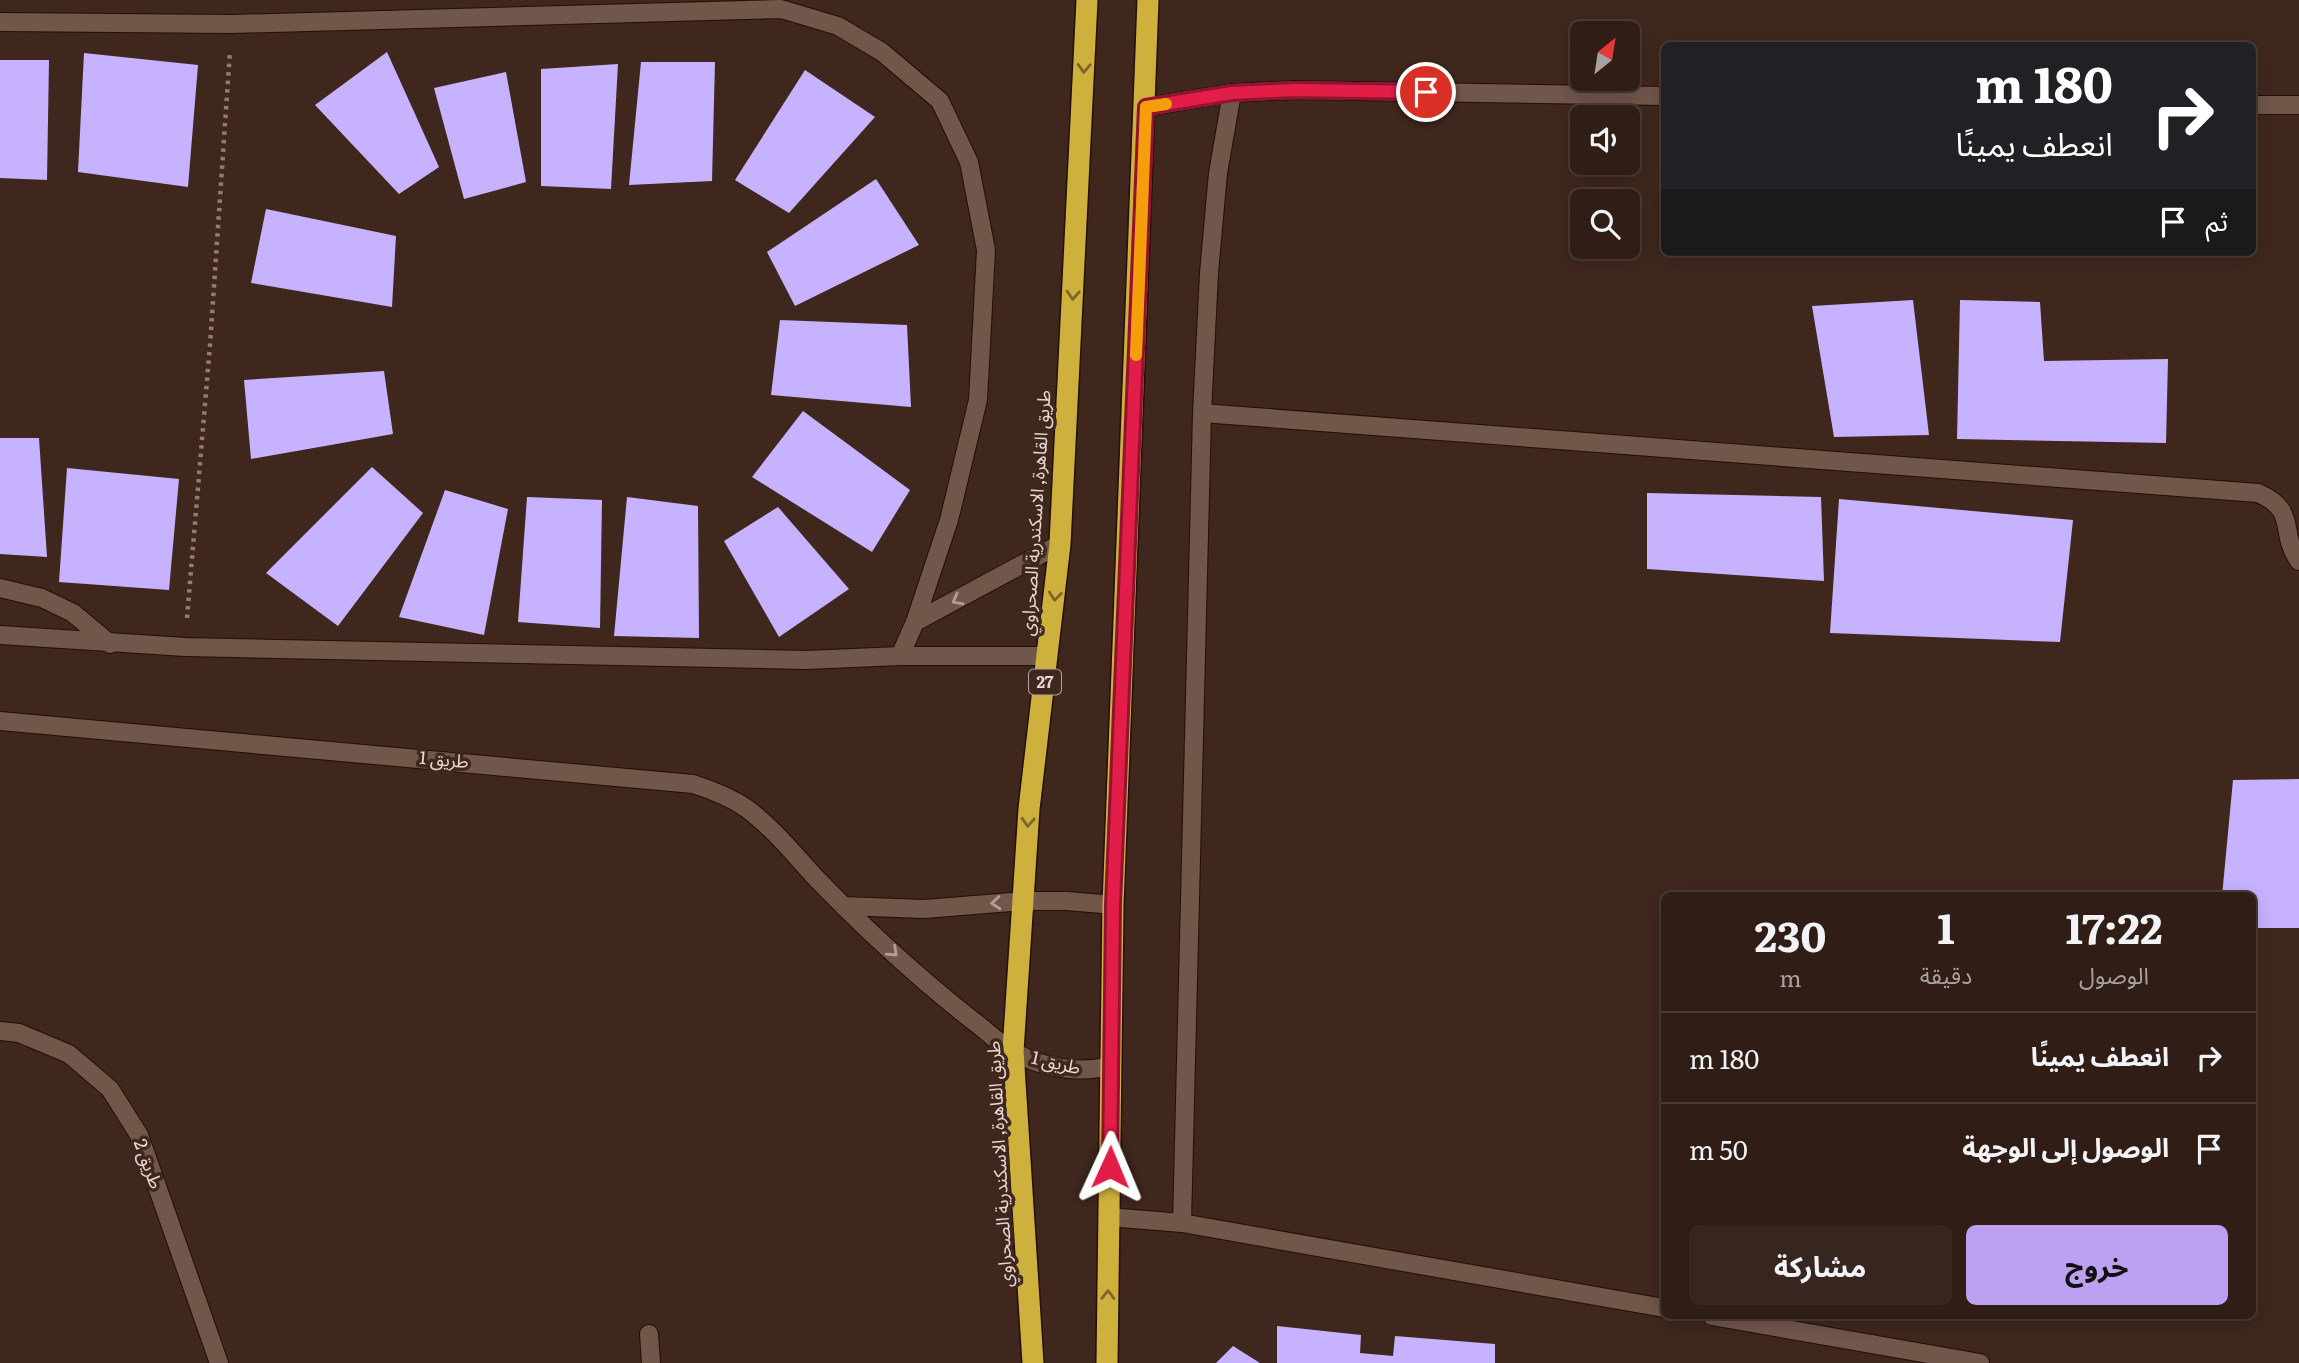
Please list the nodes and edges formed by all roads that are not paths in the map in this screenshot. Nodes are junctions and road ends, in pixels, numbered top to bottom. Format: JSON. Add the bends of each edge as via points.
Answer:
{"nodes":[{"id":1,"x":1087,"y":0,"type":"edge"},
{"id":2,"x":1148,"y":0,"type":"edge"},
{"id":3,"x":0,"y":22,"type":"edge"},
{"id":4,"x":1232,"y":93,"type":"junction"},
{"id":5,"x":1661,"y":96,"type":"edge"},
{"id":6,"x":2256,"y":105,"type":"edge"},
{"id":7,"x":2299,"y":105,"type":"edge"},
{"id":8,"x":1146,"y":107,"type":"junction"},
{"id":9,"x":1202,"y":413,"type":"junction"},
{"id":10,"x":1060,"y":544,"type":"junction"},
{"id":11,"x":2299,"y":561,"type":"edge"},
{"id":12,"x":0,"y":588,"type":"edge"},
{"id":13,"x":915,"y":622,"type":"junction"},
{"id":14,"x":0,"y":635,"type":"edge"},
{"id":15,"x":110,"y":644,"type":"junction"},
{"id":16,"x":900,"y":656,"type":"junction"},
{"id":17,"x":1048,"y":656,"type":"junction"},
{"id":18,"x":0,"y":721,"type":"edge"},
{"id":19,"x":1024,"y":901,"type":"junction"},
{"id":20,"x":1113,"y":905,"type":"junction"},
{"id":21,"x":843,"y":906,"type":"junction"},
{"id":22,"x":0,"y":1031,"type":"edge"},
{"id":23,"x":1013,"y":1051,"type":"junction"},
{"id":24,"x":1112,"y":1066,"type":"junction"},
{"id":25,"x":1109,"y":1217,"type":"junction"},
{"id":26,"x":1182,"y":1223,"type":"junction"},
{"id":27,"x":1661,"y":1307,"type":"edge"},
{"id":28,"x":1729,"y":1319,"type":"edge"},
{"id":29,"x":649,"y":1334,"type":"dead end"},
{"id":30,"x":219,"y":1363,"type":"edge"},
{"id":31,"x":651,"y":1363,"type":"edge"},
{"id":32,"x":1033,"y":1363,"type":"edge"},
{"id":33,"x":1107,"y":1363,"type":"edge"},
{"id":34,"x":1980,"y":1363,"type":"edge"}],
"edges":[{"from":1,"to":10,"type":"highway","name":"طريق القاهرة, الاسكندرية الصحراوي","number":"27","one_way":true},
{"from":2,"to":8,"type":"highway"},
{"from":3,"to":13,"type":"street","via":[[232,24],[781,9],[838,26],[882,52],[940,101],[969,162],[986,250],[978,400],[949,520]]},
{"from":4,"to":5,"type":"street"},
{"from":4,"to":8,"type":"street"},
{"from":4,"to":9,"type":"street","via":[[1218,173]]},
{"from":6,"to":7,"type":"street"},
{"from":8,"to":20,"type":"highway"},
{"from":9,"to":11,"type":"street","via":[[2258,493],[2278,502],[2286,512],[2293,553]]},
{"from":9,"to":26,"type":"street"},
{"from":10,"to":13,"type":"street","one_way":true},
{"from":10,"to":17,"type":"highway","name":"طريق القاهرة, الاسكندرية الصحراوي","number":"27","one_way":true},
{"from":12,"to":15,"type":"street","via":[[42,598],[73,613]]},
{"from":13,"to":16,"type":"street"},
{"from":14,"to":15,"type":"street"},
{"from":15,"to":16,"type":"street","via":[[806,660]]},
{"from":16,"to":17,"type":"street"},
{"from":17,"to":19,"type":"highway","name":"طريق القاهرة, الاسكندرية الصحراوي","number":"27","one_way":true,"via":[[1029,809]]},
{"from":18,"to":21,"type":"street","name":"طريق 1","via":[[693,784],[746,808]]},
{"from":19,"to":20,"type":"street"},
{"from":19,"to":21,"type":"street","one_way":true,"via":[[924,909]]},
{"from":19,"to":23,"type":"highway","name":"طريق القاهرة, الاسكندرية الصحراوي","number":"27"},
{"from":20,"to":24,"type":"highway"},
{"from":21,"to":23,"type":"street","name":"طريق 1","one_way":true,"via":[[951,1004]]},
{"from":22,"to":30,"type":"street","name":"طريق 2","via":[[19,1033],[69,1054],[110,1089],[139,1135]]},
{"from":23,"to":24,"type":"street","name":"طريق 1","via":[[1065,1069]]},
{"from":23,"to":32,"type":"highway","name":"طريق القاهرة, الاسكندرية الصحراوي","number":"27"},
{"from":24,"to":25,"type":"highway"},
{"from":25,"to":26,"type":"street"},
{"from":33,"to":25,"type":"highway","one_way":true},
{"from":26,"to":27,"type":"street"},
{"from":28,"to":34,"type":"street"},
{"from":29,"to":31,"type":"street"}]}
